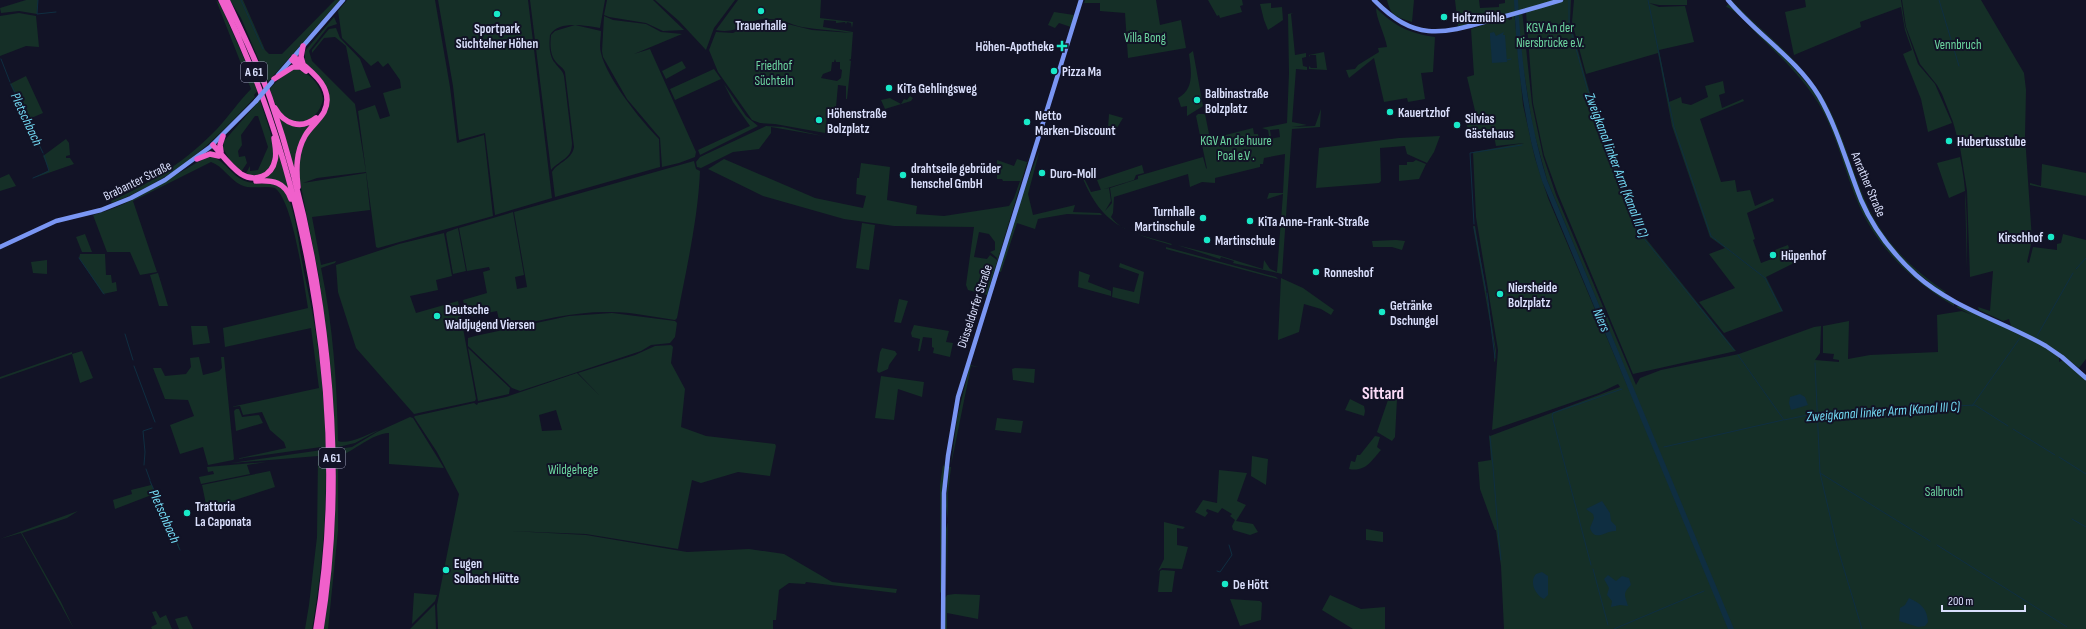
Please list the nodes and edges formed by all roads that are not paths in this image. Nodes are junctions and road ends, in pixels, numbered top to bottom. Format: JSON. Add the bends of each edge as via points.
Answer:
{"nodes":[{"id":1,"x":221,"y":0,"type":"edge"},
{"id":2,"x":226,"y":0,"type":"edge"},
{"id":3,"x":343,"y":0,"type":"edge"},
{"id":4,"x":1081,"y":0,"type":"edge"},
{"id":5,"x":1374,"y":0,"type":"edge"},
{"id":6,"x":1561,"y":0,"type":"edge"},
{"id":7,"x":1728,"y":0,"type":"edge"},
{"id":8,"x":303,"y":46,"type":"junction"},
{"id":9,"x":293,"y":58,"type":"junction"},
{"id":10,"x":302,"y":66,"type":"junction"},
{"id":11,"x":273,"y":81,"type":"junction"},
{"id":12,"x":270,"y":98,"type":"junction"},
{"id":13,"x":270,"y":117,"type":"junction"},
{"id":14,"x":223,"y":136,"type":"junction"},
{"id":15,"x":212,"y":146,"type":"junction"},
{"id":16,"x":220,"y":155,"type":"junction"},
{"id":17,"x":197,"y":159,"type":"junction"},
{"id":18,"x":302,"y":215,"type":"junction"},
{"id":19,"x":300,"y":225,"type":"junction"},
{"id":20,"x":0,"y":247,"type":"edge"},
{"id":21,"x":2086,"y":378,"type":"edge"},
{"id":22,"x":316,"y":629,"type":"edge"},
{"id":23,"x":320,"y":629,"type":"edge"},
{"id":24,"x":943,"y":629,"type":"edge"}],
"edges":[{"from":1,"to":13,"type":"highway","number":"A 61","via":[[245,50]]},
{"from":2,"to":12,"type":"highway","number":"A 61"},
{"from":3,"to":8,"type":"main road","name":"Brabanter Straße"},
{"from":4,"to":24,"type":"main road","name":"Düsseldorfer Straße","via":[[958,397],[944,492]]},
{"from":5,"to":6,"type":"main road","via":[[1403,24],[1418,30],[1448,32]]},
{"from":7,"to":21,"type":"main road","name":"Anrather Straße","via":[[1807,78],[1831,118],[1862,201],[1884,239],[1901,260],[1917,276],[1939,291],[2046,346]]},
{"from":8,"to":9,"type":"main road","name":"Brabanter Straße"},
{"from":8,"to":10,"type":"highway"},
{"from":9,"to":10,"type":"highway"},
{"from":9,"to":11,"type":"main road","name":"Brabanter Straße"},
{"from":10,"to":11,"type":"highway","via":[[293,67]]},
{"from":10,"to":12,"type":"highway","via":[[317,80],[324,91],[324,105],[316,118],[303,124],[288,122],[280,115]]},
{"from":10,"to":18,"type":"highway","via":[[322,83],[327,99],[324,110],[304,136],[298,153],[296,173]]},
{"from":11,"to":14,"type":"main road","name":"Brabanter Straße","bridge":true},
{"from":12,"to":18,"type":"highway","number":"A 61"},
{"from":13,"to":16,"type":"highway","via":[[276,154],[273,167],[267,174],[258,178],[246,177]]},
{"from":13,"to":19,"type":"highway","number":"A 61"},
{"from":14,"to":15,"type":"main road","name":"Brabanter Straße"},
{"from":14,"to":16,"type":"highway"},
{"from":15,"to":16,"type":"highway"},
{"from":15,"to":17,"type":"main road","name":"Brabanter Straße"},
{"from":16,"to":17,"type":"highway","via":[[210,154]]},
{"from":16,"to":19,"type":"highway","via":[[244,178],[274,181],[282,185]]},
{"from":17,"to":20,"type":"main road","name":"Brabanter Straße","via":[[166,180],[131,198],[101,210],[56,222]]},
{"from":18,"to":23,"type":"highway","number":"A 61","via":[[316,286],[331,413],[332,518]]},
{"from":19,"to":22,"type":"highway","number":"A 61","via":[[321,352],[327,430],[327,519]]}]}
